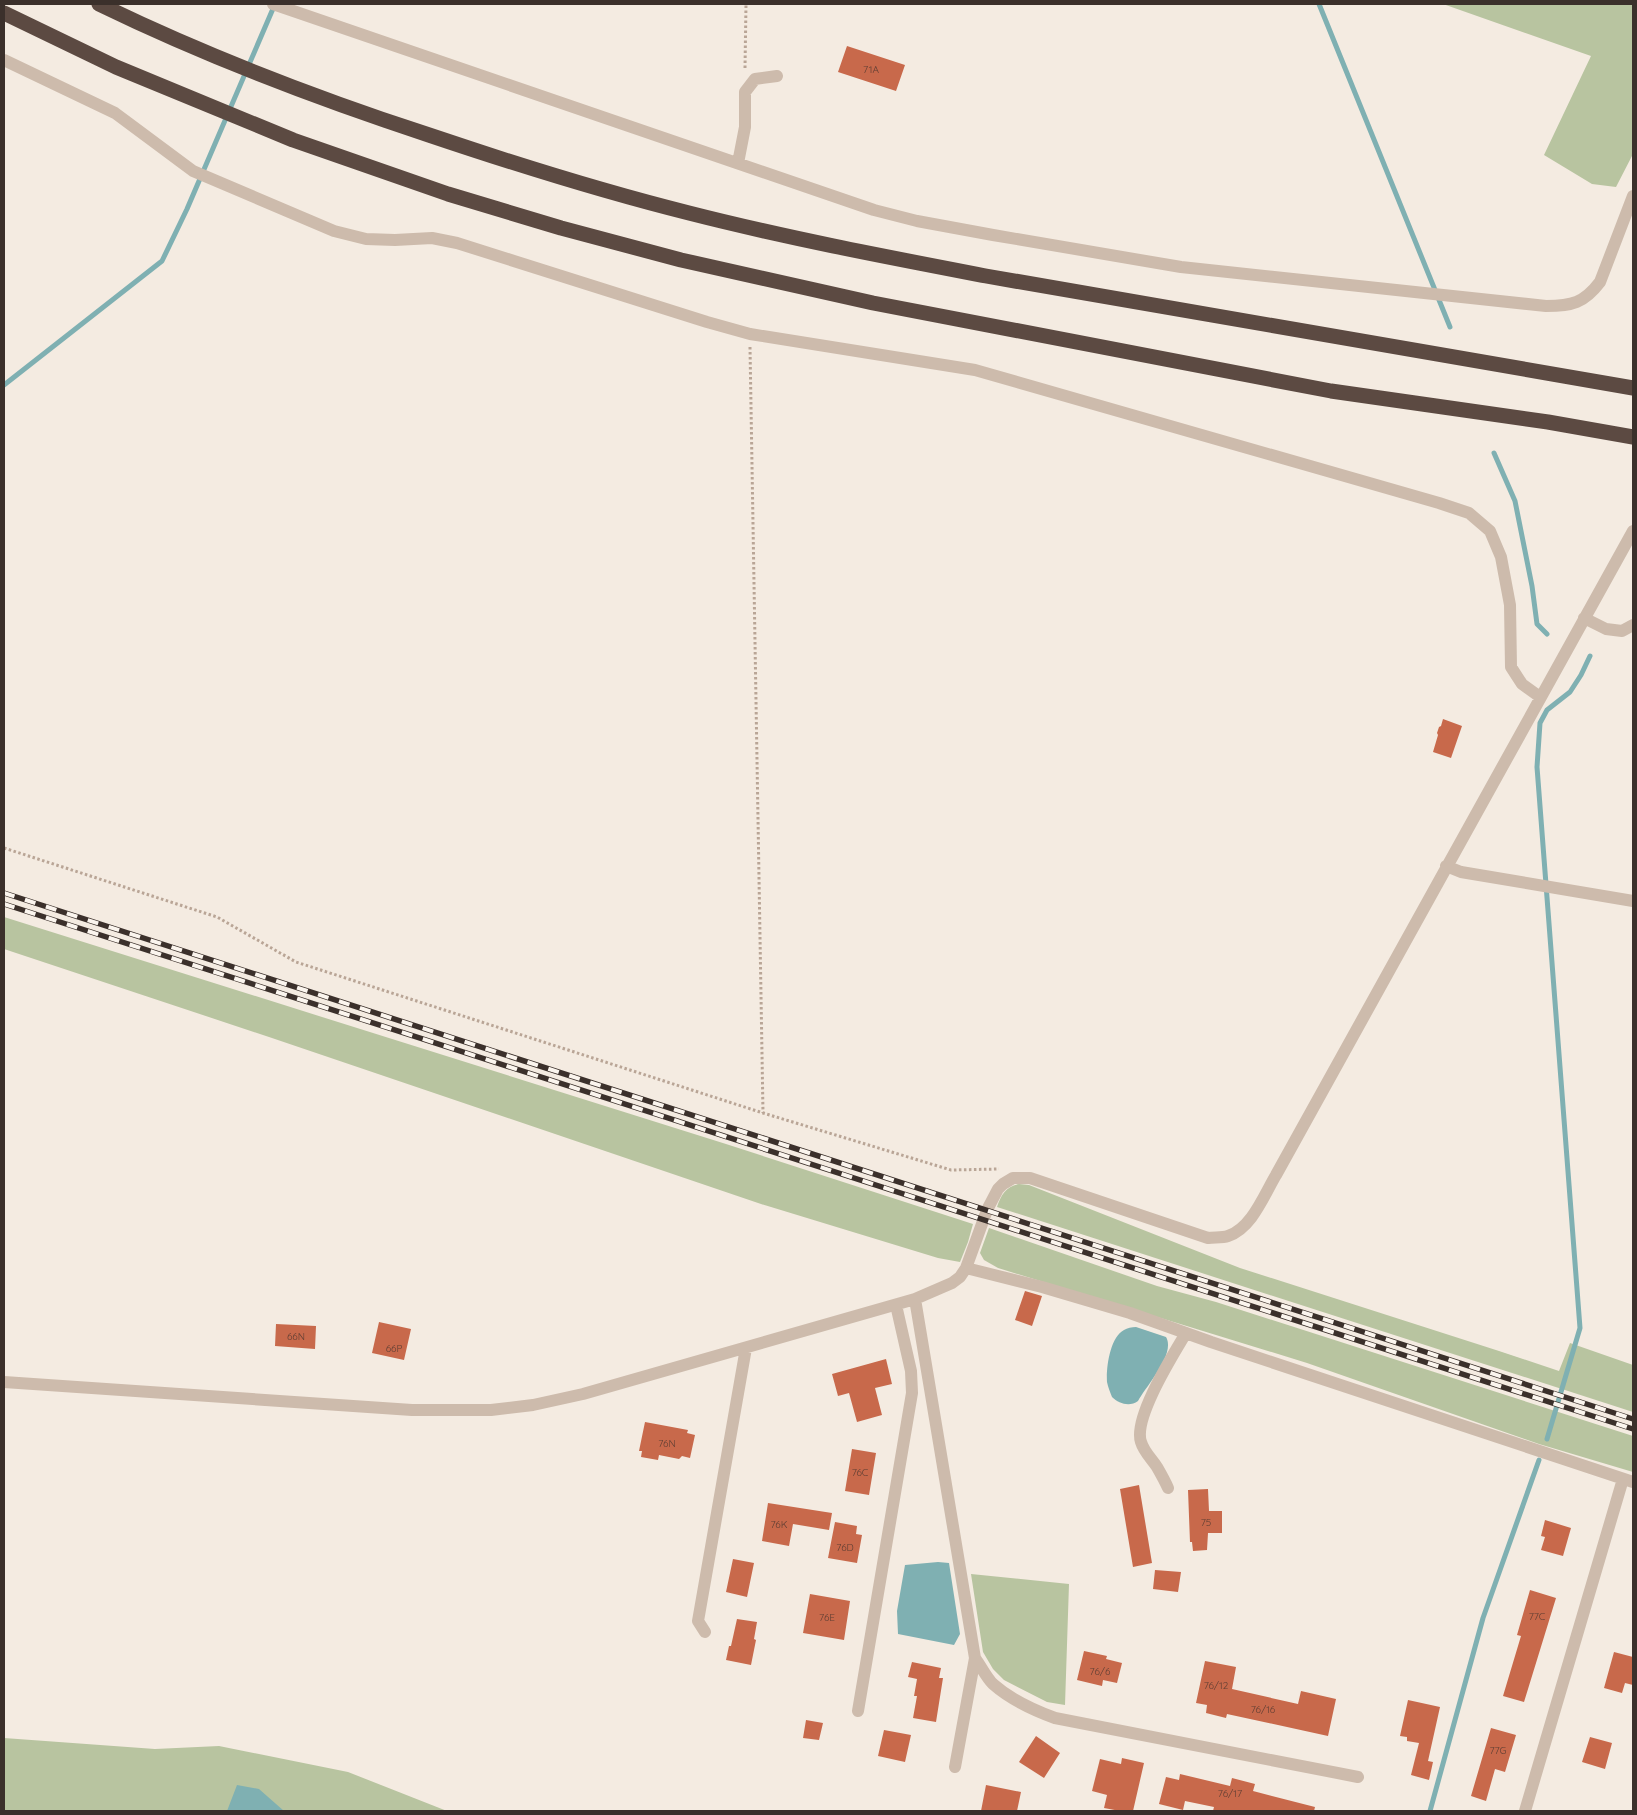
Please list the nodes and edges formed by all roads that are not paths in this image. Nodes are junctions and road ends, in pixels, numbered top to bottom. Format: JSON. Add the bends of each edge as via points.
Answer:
{"nodes":[{"id":1,"x":99,"y":4,"type":"edge"},
{"id":2,"x":280,"y":6,"type":"edge"},
{"id":3,"x":4,"y":13,"type":"edge"},
{"id":4,"x":4,"y":60,"type":"edge"},
{"id":5,"x":777,"y":76,"type":"dead end"},
{"id":6,"x":738,"y":164,"type":"junction"},
{"id":7,"x":1633,"y":196,"type":"edge"},
{"id":8,"x":1633,"y":388,"type":"edge"},
{"id":9,"x":1633,"y":437,"type":"edge"},
{"id":10,"x":1633,"y":531,"type":"edge"},
{"id":11,"x":1584,"y":618,"type":"junction"},
{"id":12,"x":1633,"y":625,"type":"edge"},
{"id":13,"x":1540,"y":697,"type":"junction"},
{"id":14,"x":1446,"y":866,"type":"junction"},
{"id":15,"x":1633,"y":901,"type":"edge"},
{"id":16,"x":966,"y":1268,"type":"junction"},
{"id":17,"x":915,"y":1299,"type":"junction"},
{"id":18,"x":896,"y":1305,"type":"junction"},
{"id":19,"x":1186,"y":1333,"type":"junction"},
{"id":20,"x":746,"y":1348,"type":"junction"},
{"id":21,"x":4,"y":1382,"type":"edge"},
{"id":22,"x":1628,"y":1481,"type":"edge"},
{"id":23,"x":1168,"y":1488,"type":"dead end"},
{"id":24,"x":705,"y":1632,"type":"dead end"},
{"id":25,"x":975,"y":1658,"type":"junction"},
{"id":26,"x":858,"y":1711,"type":"dead end"},
{"id":27,"x":955,"y":1767,"type":"dead end"},
{"id":28,"x":1358,"y":1777,"type":"dead end"},
{"id":29,"x":1525,"y":1811,"type":"edge"}],
"edges":[{"from":1,"to":8,"type":"highway","via":[[235,65],[337,105],[506,161],[689,213],[986,276]]},
{"from":2,"to":6,"type":"street"},
{"from":3,"to":9,"type":"highway","via":[[116,67],[294,140],[448,194],[681,260],[874,302],[1332,391]]},
{"from":4,"to":13,"type":"street","via":[[115,112],[193,171],[334,231],[366,239],[432,238],[457,243],[750,334],[974,370],[1469,513],[1490,532],[1501,557],[1510,605],[1511,667],[1522,684]]},
{"from":5,"to":6,"type":"street","via":[[755,80],[745,92],[745,127]]},
{"from":6,"to":7,"type":"street","via":[[874,210],[1182,267],[1546,306],[1581,302],[1592,293],[1600,282]]},
{"from":10,"to":11,"type":"street"},
{"from":11,"to":12,"type":"street","via":[[1606,629],[1622,632]]},
{"from":11,"to":13,"type":"street"},
{"from":13,"to":14,"type":"street"},
{"from":14,"to":15,"type":"street","via":[[1461,872]]},
{"from":14,"to":16,"type":"street","via":[[1276,1175],[1252,1217],[1241,1228],[1228,1236],[1208,1238],[1030,1178],[1013,1178],[1003,1184],[990,1203]]},
{"from":16,"to":17,"type":"street","via":[[952,1283]]},
{"from":16,"to":19,"type":"street","via":[[1130,1313]]},
{"from":17,"to":18,"type":"street"},
{"from":17,"to":25,"type":"street"},
{"from":18,"to":20,"type":"street"},
{"from":18,"to":26,"type":"street","via":[[911,1371],[912,1393]]},
{"from":19,"to":22,"type":"street"},
{"from":19,"to":23,"type":"street","via":[[1156,1388],[1140,1427],[1144,1450]]},
{"from":20,"to":21,"type":"street","via":[[583,1394],[491,1410],[412,1410]]},
{"from":20,"to":24,"type":"street","via":[[698,1621]]},
{"from":22,"to":29,"type":"street"},
{"from":25,"to":27,"type":"street"},
{"from":25,"to":28,"type":"street","via":[[992,1683],[1014,1699],[1056,1718]]}]}
